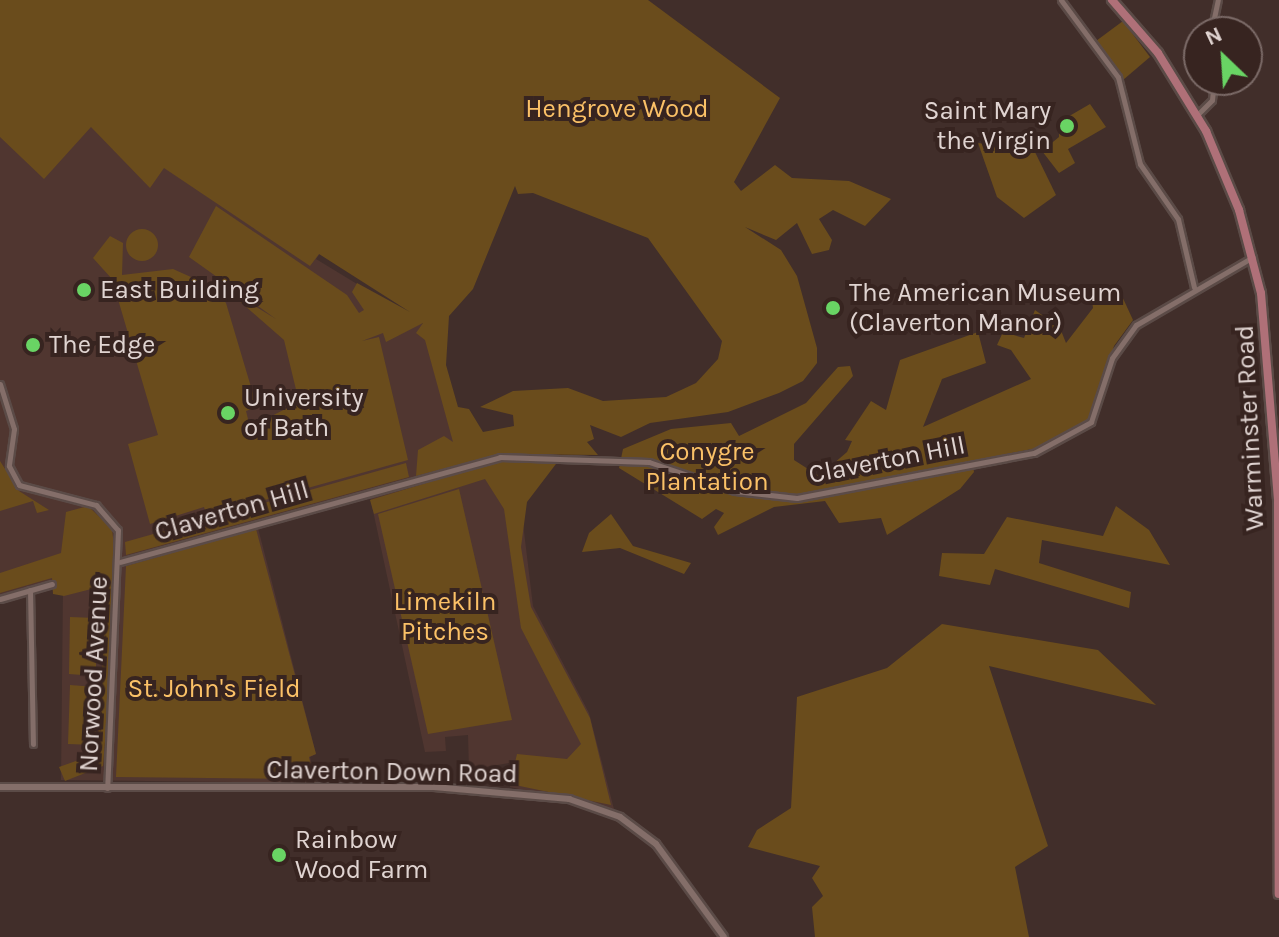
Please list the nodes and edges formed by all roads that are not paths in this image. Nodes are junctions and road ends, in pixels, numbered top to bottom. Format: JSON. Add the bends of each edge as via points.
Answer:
{"nodes":[{"id":1,"x":1061,"y":0,"type":"edge"},
{"id":2,"x":1112,"y":0,"type":"edge"},
{"id":3,"x":1212,"y":96,"type":"edge"},
{"id":4,"x":1197,"y":115,"type":"junction"},
{"id":5,"x":1253,"y":257,"type":"junction"},
{"id":6,"x":1194,"y":287,"type":"junction"},
{"id":7,"x":0,"y":384,"type":"edge"},
{"id":8,"x":120,"y":562,"type":"junction"},
{"id":9,"x":52,"y":584,"type":"dead end"},
{"id":10,"x":30,"y":590,"type":"junction"},
{"id":11,"x":0,"y":599,"type":"edge"},
{"id":12,"x":33,"y":744,"type":"dead end"},
{"id":13,"x":0,"y":787,"type":"edge"},
{"id":14,"x":107,"y":788,"type":"junction"},
{"id":15,"x":1279,"y":894,"type":"edge"},
{"id":16,"x":724,"y":937,"type":"edge"}],
"edges":[{"from":1,"to":6,"type":"street","via":[[1118,77],[1140,164],[1178,219]]},
{"from":2,"to":4,"type":"highway","name":"Warminster Road"},
{"from":3,"to":4,"type":"street"},
{"from":4,"to":5,"type":"highway","name":"Warminster Road"},
{"from":5,"to":6,"type":"street","name":"Claverton Hill"},
{"from":5,"to":15,"type":"highway","name":"Warminster Road","via":[[1266,324],[1277,468]]},
{"from":6,"to":8,"type":"street","name":"Claverton Hill","via":[[1121,340],[1099,411],[1084,430],[1034,453],[797,498],[735,491],[649,462],[500,457]]},
{"from":7,"to":8,"type":"street","name":"Norwood Avenue","via":[[14,429],[13,478],[30,493],[108,512]]},
{"from":8,"to":14,"type":"street","name":"Norwood Avenue"},
{"from":9,"to":10,"type":"street"},
{"from":10,"to":11,"type":"street"},
{"from":10,"to":12,"type":"street"},
{"from":13,"to":14,"type":"street","name":"Claverton Down Road"},
{"from":14,"to":16,"type":"street","name":"Claverton Down Road","via":[[434,787],[569,799],[620,817],[656,844]]}]}
